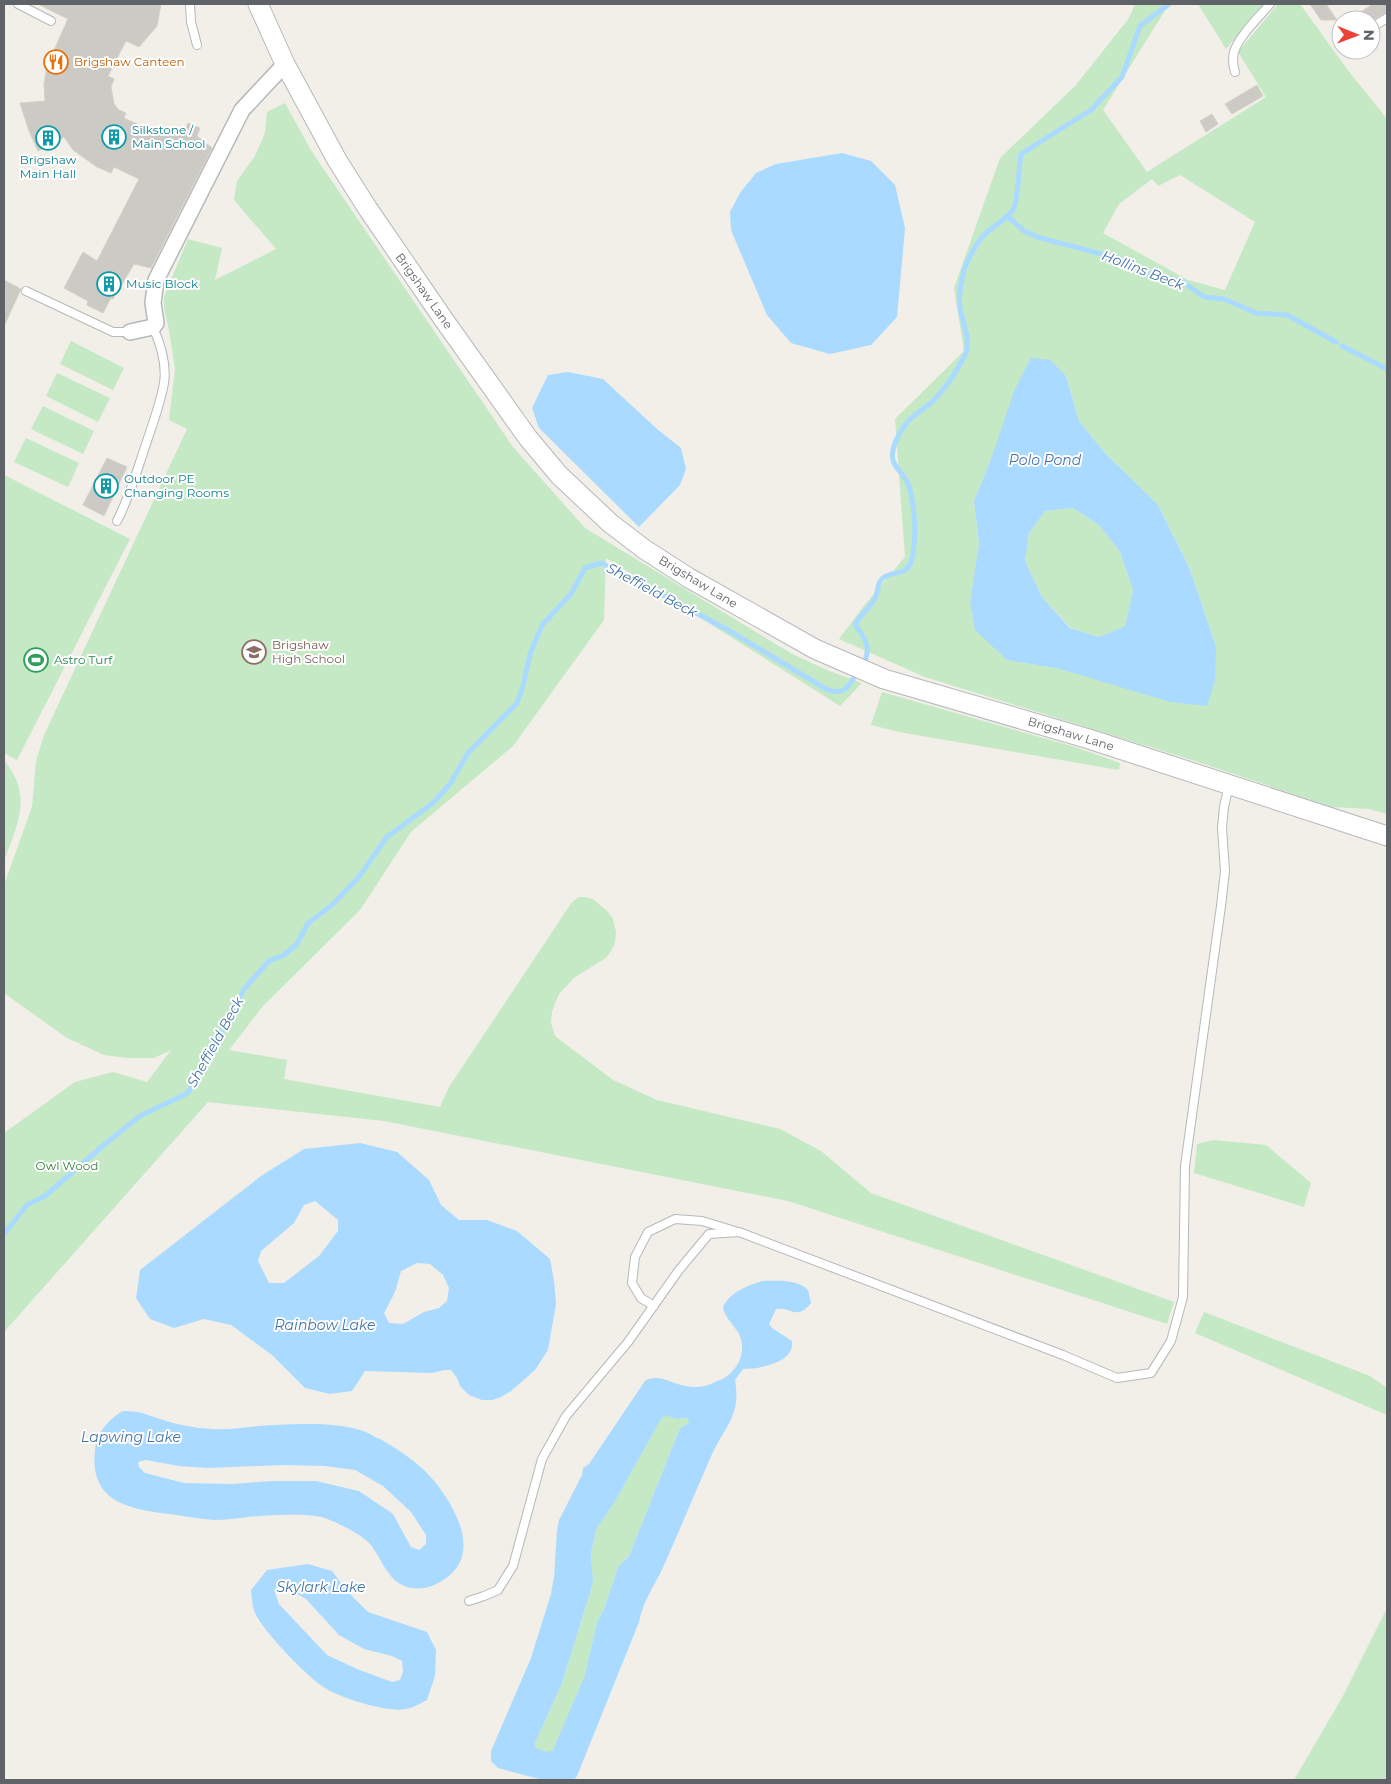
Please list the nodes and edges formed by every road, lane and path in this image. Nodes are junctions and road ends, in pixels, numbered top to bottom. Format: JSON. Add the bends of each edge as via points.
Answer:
{"nodes":[{"id":1,"x":18,"y":4,"type":"edge"},
{"id":2,"x":190,"y":4,"type":"edge"},
{"id":3,"x":258,"y":4,"type":"edge"},
{"id":4,"x":1270,"y":4,"type":"edge"},
{"id":5,"x":51,"y":21,"type":"dead end"},
{"id":6,"x":197,"y":45,"type":"dead end"},
{"id":7,"x":285,"y":64,"type":"junction"},
{"id":8,"x":1235,"y":72,"type":"dead end"},
{"id":9,"x":26,"y":291,"type":"dead end"},
{"id":10,"x":153,"y":327,"type":"junction"},
{"id":11,"x":130,"y":332,"type":"joint"},
{"id":12,"x":117,"y":521,"type":"dead end"},
{"id":13,"x":1229,"y":785,"type":"junction"},
{"id":14,"x":1387,"y":836,"type":"edge"},
{"id":15,"x":739,"y":1232,"type":"junction"},
{"id":16,"x":654,"y":1306,"type":"junction"},
{"id":17,"x":469,"y":1601,"type":"dead end"}],
"edges":[{"from":1,"to":5,"type":"lane"},
{"from":2,"to":6,"type":"lane","via":[[190,22]]},
{"from":3,"to":7,"type":"street","name":"Brigshaw Lane"},
{"from":4,"to":8,"type":"lane","via":[[1237,44],[1232,62]]},
{"from":7,"to":10,"type":"street","via":[[242,110],[156,280],[153,303],[156,323]]},
{"from":7,"to":13,"type":"street","name":"Brigshaw Lane","via":[[368,210],[528,438],[584,500],[644,549],[815,649],[884,679],[1089,739]]},
{"from":9,"to":11,"type":"lane","via":[[113,332]]},
{"from":10,"to":11,"type":"street"},
{"from":10,"to":12,"type":"lane","via":[[160,343],[164,382],[127,504]]},
{"from":13,"to":14,"type":"street","name":"Brigshaw Lane"},
{"from":13,"to":15,"type":"lane","via":[[1222,828],[1224,870],[1221,906],[1185,1166],[1183,1297],[1171,1341],[1151,1373],[1117,1378]]},
{"from":15,"to":16,"type":"lane","via":[[709,1234]]},
{"from":15,"to":16,"type":"lane","via":[[702,1221],[674,1219],[648,1232],[635,1257],[632,1283],[641,1298]]},
{"from":16,"to":17,"type":"lane","via":[[566,1416],[542,1458],[513,1566],[498,1590]]}]}
